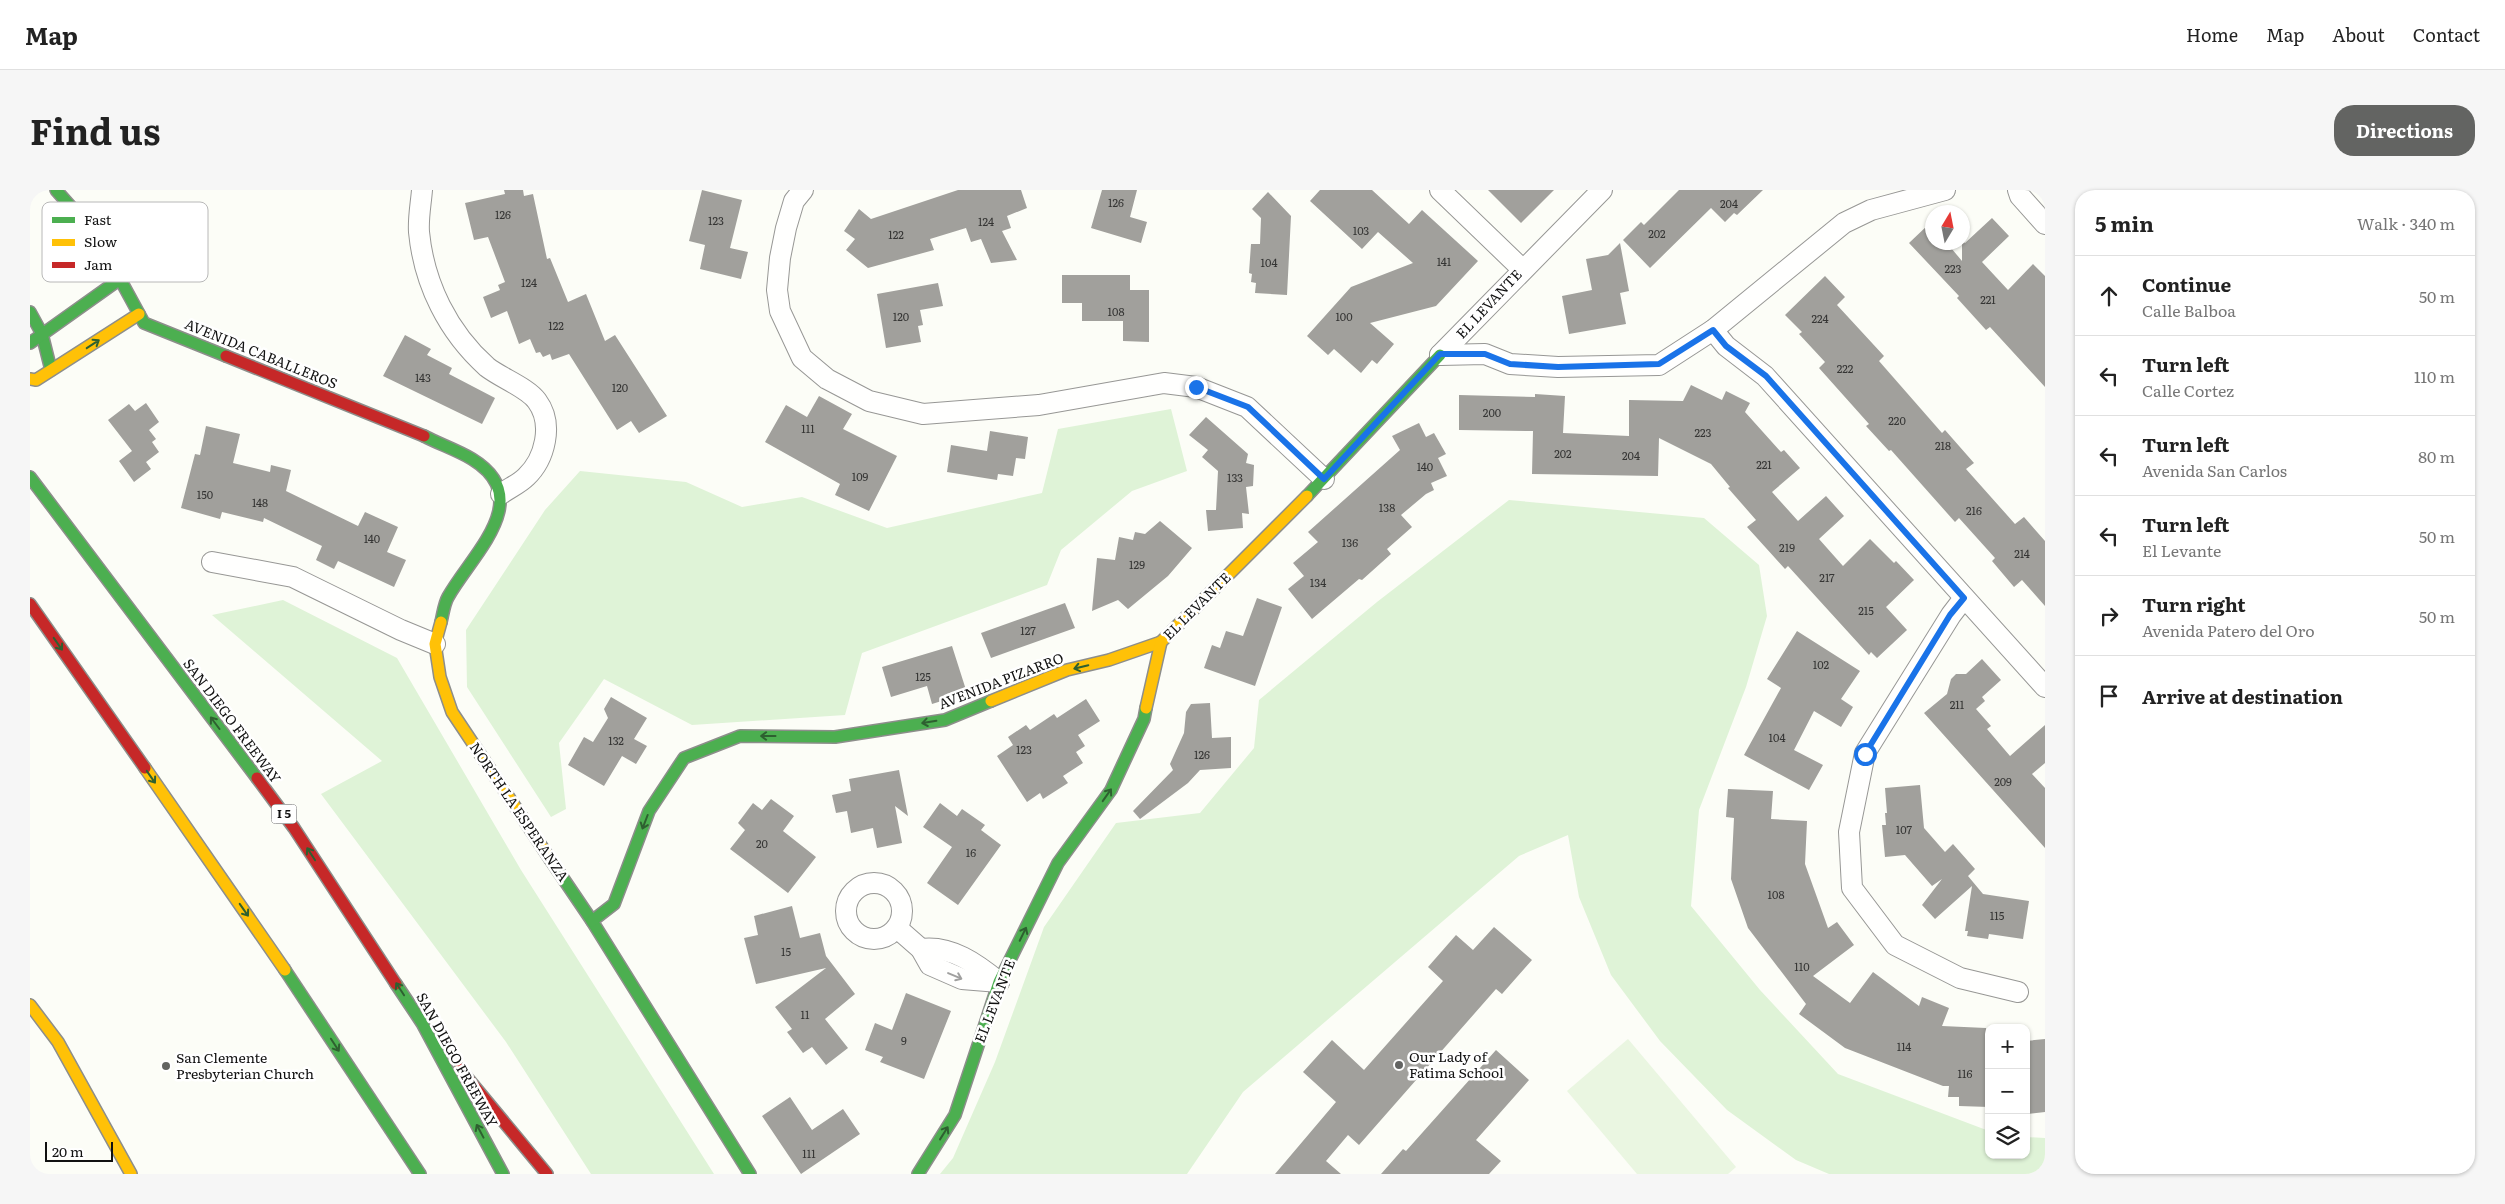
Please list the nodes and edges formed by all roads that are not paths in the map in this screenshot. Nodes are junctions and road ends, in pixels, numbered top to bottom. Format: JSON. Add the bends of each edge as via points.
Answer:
{"nodes":[{"id":1,"x":56,"y":190,"type":"edge"},
{"id":2,"x":422,"y":190,"type":"edge"},
{"id":3,"x":803,"y":190,"type":"edge"},
{"id":4,"x":1440,"y":190,"type":"edge"},
{"id":5,"x":1602,"y":190,"type":"edge"},
{"id":6,"x":1945,"y":190,"type":"edge"},
{"id":7,"x":2018,"y":190,"type":"edge"},
{"id":8,"x":67,"y":202,"type":"edge"},
{"id":9,"x":2045,"y":224,"type":"edge"},
{"id":10,"x":1522,"y":269,"type":"junction"},
{"id":11,"x":116,"y":282,"type":"edge"},
{"id":12,"x":122,"y":282,"type":"edge"},
{"id":13,"x":30,"y":312,"type":"edge"},
{"id":14,"x":139,"y":314,"type":"junction"},
{"id":15,"x":1713,"y":330,"type":"junction"},
{"id":16,"x":42,"y":334,"type":"junction"},
{"id":17,"x":30,"y":343,"type":"edge"},
{"id":18,"x":1440,"y":354,"type":"junction"},
{"id":19,"x":52,"y":370,"type":"junction"},
{"id":20,"x":30,"y":379,"type":"edge"},
{"id":21,"x":30,"y":477,"type":"edge"},
{"id":22,"x":1324,"y":479,"type":"junction"},
{"id":23,"x":501,"y":494,"type":"junction"},
{"id":24,"x":212,"y":562,"type":"dead end"},
{"id":25,"x":1964,"y":598,"type":"junction"},
{"id":26,"x":30,"y":604,"type":"edge"},
{"id":27,"x":1161,"y":642,"type":"junction"},
{"id":28,"x":435,"y":644,"type":"junction"},
{"id":29,"x":1109,"y":660,"type":"junction"},
{"id":30,"x":1122,"y":666,"type":"dead end"},
{"id":31,"x":1138,"y":677,"type":"dead end"},
{"id":32,"x":2045,"y":687,"type":"edge"},
{"id":33,"x":1150,"y":696,"type":"junction"},
{"id":34,"x":592,"y":921,"type":"junction"},
{"id":35,"x":897,"y":928,"type":"dead end"},
{"id":36,"x":999,"y":982,"type":"junction"},
{"id":37,"x":2018,"y":992,"type":"dead end"},
{"id":38,"x":30,"y":1005,"type":"edge"},
{"id":39,"x":422,"y":1022,"type":"junction"},
{"id":40,"x":131,"y":1174,"type":"edge"},
{"id":41,"x":420,"y":1174,"type":"edge"},
{"id":42,"x":503,"y":1174,"type":"edge"},
{"id":43,"x":547,"y":1174,"type":"edge"},
{"id":44,"x":750,"y":1174,"type":"edge"},
{"id":45,"x":918,"y":1174,"type":"edge"}],
"edges":[{"from":1,"to":8,"type":"main road","name":"AVENIDA CABALLEROS"},
{"from":2,"to":23,"type":"street","via":[[419,230],[425,268],[438,304],[465,345],[489,368],[537,400],[545,416],[546,437],[538,462],[525,478]]},
{"from":3,"to":22,"type":"street","via":[[794,201],[786,228],[777,290],[780,311],[802,358],[827,379],[869,401],[923,414],[1039,405],[1164,383],[1196,387],[1248,407]]},
{"from":4,"to":10,"type":"street"},
{"from":5,"to":10,"type":"street","name":"EL LEVANTE"},
{"from":6,"to":15,"type":"street","via":[[1872,210],[1844,223]]},
{"from":7,"to":9,"type":"street"},
{"from":10,"to":18,"type":"street","name":"EL LEVANTE"},
{"from":11,"to":16,"type":"main road"},
{"from":12,"to":14,"type":"main road","name":"AVENIDA CABALLEROS"},
{"from":13,"to":16,"type":"main road"},
{"from":19,"to":14,"type":"main road","one_way":true},
{"from":14,"to":23,"type":"main road","name":"AVENIDA CABALLEROS","via":[[144,323],[472,459],[492,475]]},
{"from":15,"to":18,"type":"street","via":[[1659,364],[1558,367],[1510,364],[1485,354]]},
{"from":15,"to":25,"type":"street","via":[[1726,346],[1766,376]]},
{"from":16,"to":17,"type":"main road"},
{"from":16,"to":19,"type":"main road"},
{"from":18,"to":22,"type":"main road","name":"EL LEVANTE"},
{"from":19,"to":20,"type":"main road","via":[[36,380]]},
{"from":39,"to":21,"type":"main road","name":"SAN DIEGO FREEWAY","number":"I 5","one_way":true,"via":[[294,828]]},
{"from":22,"to":27,"type":"main road","name":"EL LEVANTE"},
{"from":23,"to":28,"type":"main road","via":[[500,510],[486,541],[447,598]]},
{"from":24,"to":28,"type":"street","via":[[293,577]]},
{"from":25,"to":32,"type":"street"},
{"from":25,"to":37,"type":"street","via":[[1950,615],[1865,754],[1849,832],[1852,888],[1895,944],[1960,978]]},
{"from":26,"to":41,"type":"main road","one_way":true,"via":[[272,950]]},
{"from":27,"to":29,"type":"main road","name":"AVENIDA PIZARRO"},
{"from":27,"to":33,"type":"main road","name":"EL LEVANTE"},
{"from":28,"to":34,"type":"main road","name":"NORTH LA ESPERANZA","via":[[440,677],[452,712]]},
{"from":29,"to":30,"type":"main road"},
{"from":29,"to":34,"type":"main road","name":"AVENIDA PIZARRO","one_way":true,"via":[[1067,670],[944,720],[835,737],[740,736],[684,758],[649,811],[614,904]]},
{"from":31,"to":33,"type":"main road"},
{"from":36,"to":33,"type":"main road","name":"EL LEVANTE","one_way":true,"via":[[1058,863],[1111,790],[1144,719]]},
{"from":34,"to":44,"type":"main road","name":"NORTH LA ESPERANZA"},
{"from":35,"to":36,"type":"street","via":[[921,949],[930,965],[962,979]]},
{"from":45,"to":36,"type":"main road","name":"EL LEVANTE","one_way":true,"via":[[955,1115]]},
{"from":38,"to":40,"type":"main road","via":[[58,1042]]},
{"from":42,"to":39,"type":"main road","name":"SAN DIEGO FREEWAY","number":"I 5","one_way":true},
{"from":39,"to":43,"type":"main road"}]}
